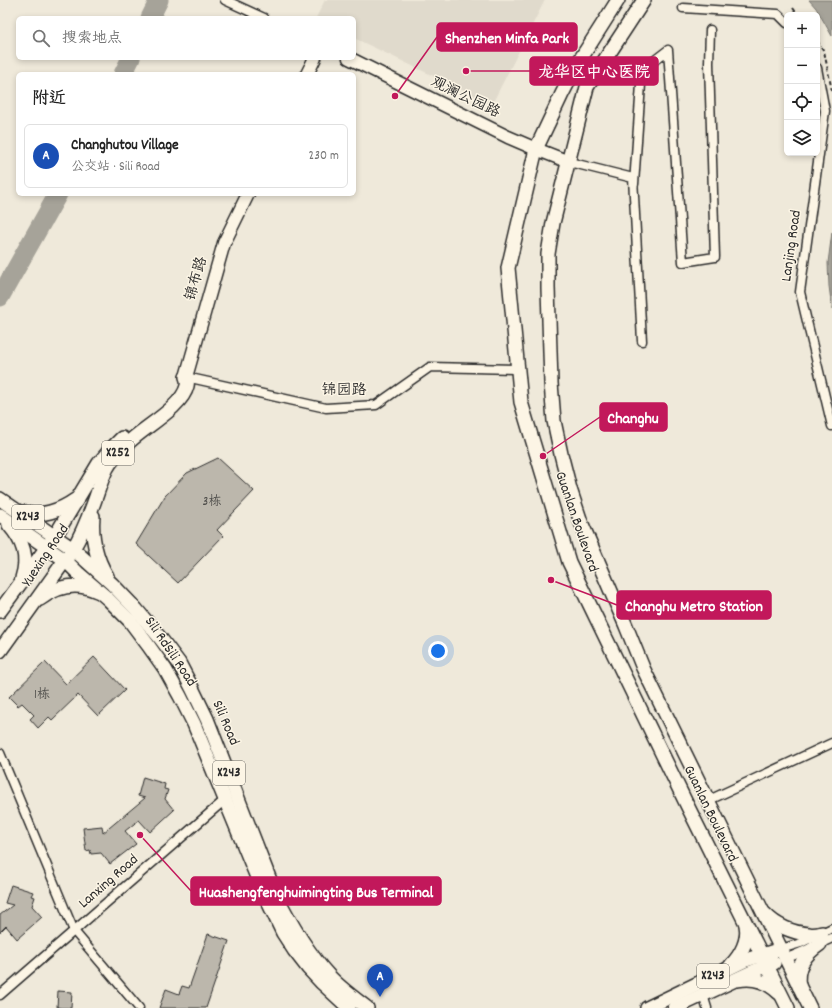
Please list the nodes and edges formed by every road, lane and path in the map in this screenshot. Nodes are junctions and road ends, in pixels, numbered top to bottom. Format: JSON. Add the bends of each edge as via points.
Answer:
{"nodes":[{"id":1,"x":225,"y":0,"type":"edge"},
{"id":2,"x":618,"y":0,"type":"edge"},
{"id":3,"x":644,"y":0,"type":"edge"},
{"id":4,"x":684,"y":8,"type":"dead end"},
{"id":5,"x":793,"y":8,"type":"dead end"},
{"id":6,"x":796,"y":12,"type":"edge"},
{"id":7,"x":260,"y":16,"type":"edge"},
{"id":8,"x":784,"y":20,"type":"edge"},
{"id":9,"x":710,"y":30,"type":"dead end"},
{"id":10,"x":314,"y":60,"type":"edge"},
{"id":11,"x":353,"y":60,"type":"edge"},
{"id":12,"x":308,"y":72,"type":"edge"},
{"id":13,"x":820,"y":84,"type":"edge"},
{"id":14,"x":536,"y":150,"type":"junction"},
{"id":15,"x":569,"y":162,"type":"junction"},
{"id":16,"x":634,"y":184,"type":"junction"},
{"id":17,"x":247,"y":196,"type":"edge"},
{"id":18,"x":642,"y":341,"type":"dead end"},
{"id":19,"x":518,"y":369,"type":"junction"},
{"id":20,"x":186,"y":377,"type":"junction"},
{"id":21,"x":832,"y":426,"type":"edge"},
{"id":22,"x":84,"y":489,"type":"junction"},
{"id":23,"x":0,"y":499,"type":"edge"},
{"id":24,"x":94,"y":504,"type":"junction"},
{"id":25,"x":12,"y":507,"type":"junction"},
{"id":26,"x":0,"y":516,"type":"edge"},
{"id":27,"x":55,"y":536,"type":"junction"},
{"id":28,"x":47,"y":548,"type":"junction"},
{"id":29,"x":73,"y":549,"type":"junction"},
{"id":30,"x":65,"y":560,"type":"junction"},
{"id":31,"x":21,"y":583,"type":"junction"},
{"id":32,"x":112,"y":584,"type":"junction"},
{"id":33,"x":101,"y":592,"type":"junction"},
{"id":34,"x":34,"y":603,"type":"junction"},
{"id":35,"x":0,"y":611,"type":"edge"},
{"id":36,"x":0,"y":651,"type":"edge"},
{"id":37,"x":832,"y":743,"type":"edge"},
{"id":38,"x":0,"y":753,"type":"edge"},
{"id":39,"x":236,"y":791,"type":"junction"},
{"id":40,"x":225,"y":800,"type":"junction"},
{"id":41,"x":707,"y":801,"type":"junction"},
{"id":42,"x":761,"y":910,"type":"junction"},
{"id":43,"x":745,"y":921,"type":"junction"},
{"id":44,"x":74,"y":931,"type":"junction"},
{"id":45,"x":826,"y":936,"type":"edge"},
{"id":46,"x":783,"y":954,"type":"junction"},
{"id":47,"x":764,"y":960,"type":"junction"},
{"id":48,"x":730,"y":975,"type":"junction"},
{"id":49,"x":800,"y":989,"type":"junction"},
{"id":50,"x":0,"y":995,"type":"edge"},
{"id":51,"x":703,"y":995,"type":"junction"},
{"id":52,"x":786,"y":1004,"type":"edge"},
{"id":53,"x":139,"y":1008,"type":"edge"},
{"id":54,"x":349,"y":1008,"type":"edge"},
{"id":55,"x":367,"y":1008,"type":"edge"},
{"id":56,"x":647,"y":1008,"type":"edge"},
{"id":57,"x":675,"y":1008,"type":"edge"},
{"id":58,"x":707,"y":1008,"type":"edge"},
{"id":59,"x":810,"y":1008,"type":"edge"}],
"edges":[{"from":1,"to":7,"type":"street"},
{"from":2,"to":14,"type":"main road","name":"Guanlan Boulevard","via":[[578,64]]},
{"from":3,"to":15,"type":"main road","name":"Guanlan Boulevard","via":[[587,87]]},
{"from":4,"to":8,"type":"street","via":[[778,14]]},
{"from":5,"to":6,"type":"path"},
{"from":9,"to":16,"type":"street","via":[[715,257],[683,262],[668,50],[642,70]]},
{"from":10,"to":12,"type":"main road"},
{"from":11,"to":14,"type":"main road","name":"观澜公园路"},
{"from":13,"to":21,"type":"street","name":"Lanjing Road","via":[[825,111],[800,292]]},
{"from":14,"to":15,"type":"main road","name":"观澜公园路"},
{"from":14,"to":19,"type":"main road","name":"Guanlan Boulevard","via":[[508,268]]},
{"from":15,"to":16,"type":"street","via":[[633,178]]},
{"from":15,"to":41,"type":"main road","name":"Guanlan Boulevard","via":[[548,254],[551,384],[554,421],[561,454],[581,522],[595,556],[643,668]]},
{"from":16,"to":18,"type":"street"},
{"from":17,"to":20,"type":"main road","name":"锦布路","number":"X252","via":[[224,242]]},
{"from":19,"to":20,"type":"street","name":"锦园路","via":[[430,368],[376,405],[326,408]]},
{"from":19,"to":43,"type":"main road","name":"Guanlan Boulevard","via":[[521,402],[569,562]]},
{"from":20,"to":22,"type":"main road","name":"Yuexing Road","number":"X252","via":[[170,400],[108,451]]},
{"from":20,"to":24,"type":"main road","name":"Yuexing Road","number":"X252","via":[[187,386],[177,402],[128,443],[112,461],[101,481]]},
{"from":22,"to":25,"type":"main road","via":[[77,499],[56,511],[35,514]]},
{"from":22,"to":27,"type":"main road","name":"Yuexing Road","number":"X252"},
{"from":23,"to":25,"type":"main road","number":"X243"},
{"from":24,"to":29,"type":"main road","name":"Yuexing Road","number":"X252"},
{"from":24,"to":32,"type":"main road","via":[[92,519],[95,547]]},
{"from":25,"to":27,"type":"main road","number":"X243"},
{"from":26,"to":28,"type":"main road","number":"X243"},
{"from":26,"to":31,"type":"main road","via":[[22,544],[25,571]]},
{"from":27,"to":28,"type":"main road","name":"Yuexing Road","number":"X252"},
{"from":27,"to":29,"type":"main road","number":"X243"},
{"from":28,"to":30,"type":"main road","number":"X243"},
{"from":28,"to":31,"type":"main road","name":"Yuexing Road","number":"X252"},
{"from":29,"to":30,"type":"main road","name":"Yuexing Road","number":"X252"},
{"from":29,"to":32,"type":"main road","name":"Sili Road","number":"X243"},
{"from":30,"to":33,"type":"main road","name":"Sili RdSili Road","number":"X243"},
{"from":30,"to":34,"type":"main road","name":"Yuexing Road","number":"X252"},
{"from":31,"to":35,"type":"main road","name":"Yuexing Road","number":"X252"},
{"from":32,"to":39,"type":"main road","name":"Sili Road","number":"X243","via":[[136,609],[179,663],[207,719]]},
{"from":33,"to":34,"type":"main road","via":[[79,586],[67,586],[56,589]]},
{"from":33,"to":40,"type":"main road","name":"Sili RdSili Road","number":"X243","via":[[130,621],[165,669],[194,724]]},
{"from":34,"to":36,"type":"main road","name":"Yuexing Road","number":"X252"},
{"from":37,"to":41,"type":"street"},
{"from":38,"to":44,"type":"street"},
{"from":39,"to":40,"type":"street","name":"Lanxing Road"},
{"from":39,"to":55,"type":"main road","name":"Sili Road","number":"X243","via":[[275,893],[287,917],[301,940],[330,977]]},
{"from":40,"to":44,"type":"street","name":"Lanxing Road"},
{"from":40,"to":54,"type":"main road","name":"Sili RdSili Road","number":"X243","via":[[261,888],[283,933],[308,968]]},
{"from":41,"to":42,"type":"main road","name":"Guanlan Boulevard"},
{"from":42,"to":45,"type":"main road","via":[[787,929]]},
{"from":42,"to":46,"type":"main road","name":"Guanlan Boulevard"},
{"from":43,"to":47,"type":"main road","name":"Guanlan Boulevard"},
{"from":43,"to":48,"type":"main road","via":[[746,936],[742,951]]},
{"from":44,"to":50,"type":"street","name":"Lanxing Road"},
{"from":44,"to":53,"type":"street"},
{"from":45,"to":46,"type":"street","via":[[804,951]]},
{"from":45,"to":49,"type":"main road","via":[[804,958],[800,966]]},
{"from":46,"to":47,"type":"main road","number":"X243"},
{"from":46,"to":49,"type":"main road","name":"Guanlan Boulevard"},
{"from":47,"to":48,"type":"main road","number":"X243","via":[[746,960]]},
{"from":47,"to":52,"type":"main road","name":"Guanlan Boulevard"},
{"from":48,"to":51,"type":"main road","number":"X243"},
{"from":48,"to":52,"type":"main road","via":[[764,982],[778,992]]},
{"from":48,"to":56,"type":"main road","number":"X243"},
{"from":49,"to":59,"type":"main road","name":"Guanlan Boulevard"},
{"from":51,"to":57,"type":"main road","number":"X243"},
{"from":51,"to":58,"type":"street"}]}
